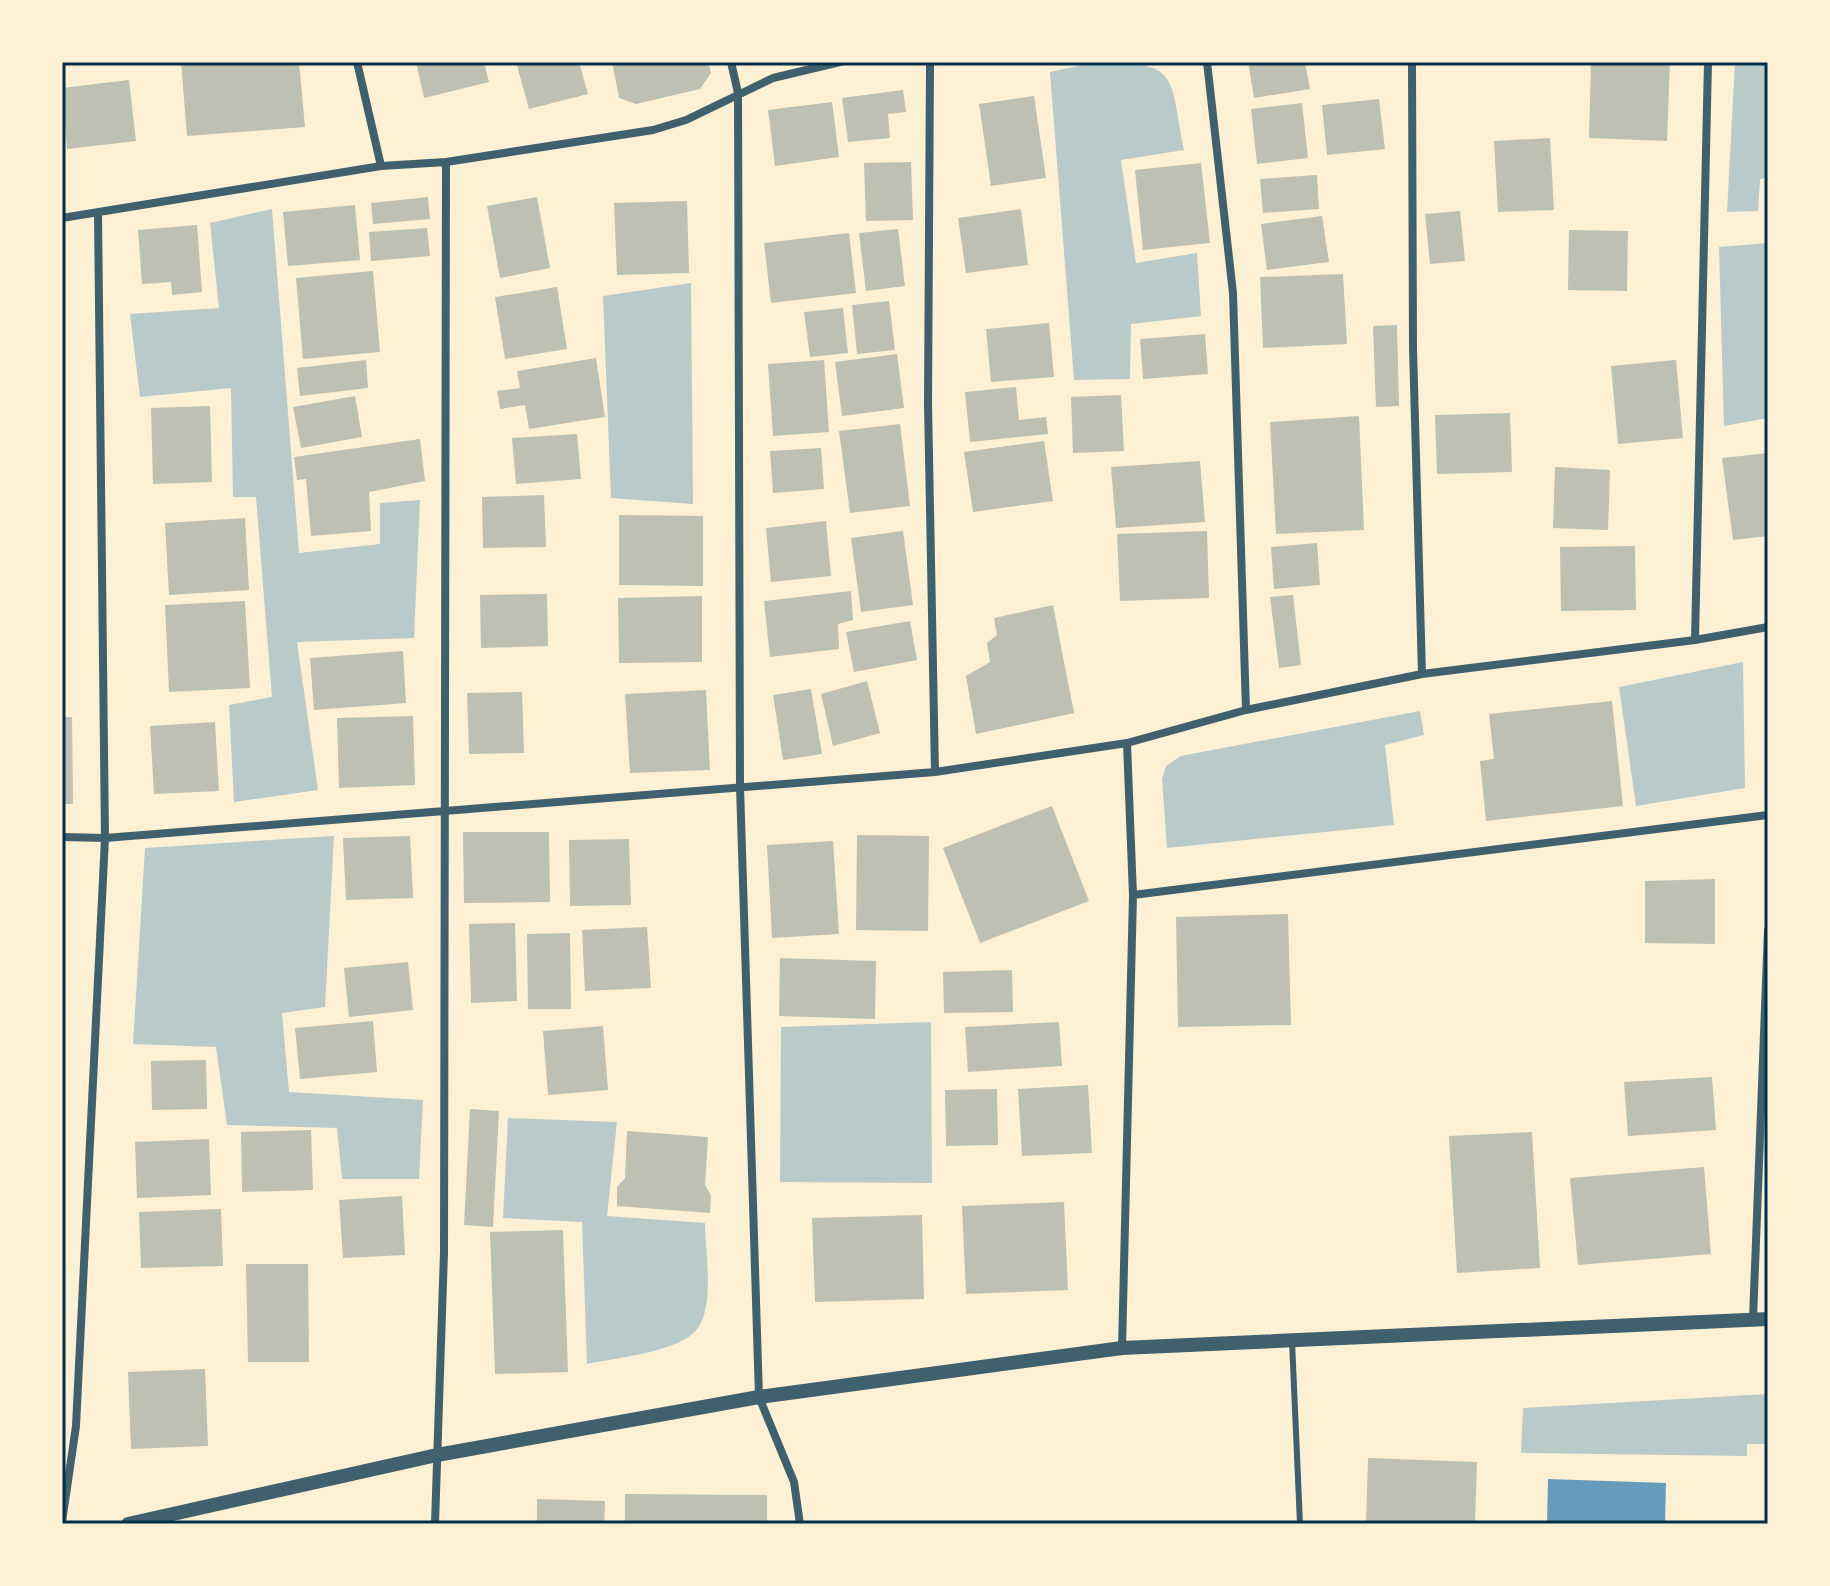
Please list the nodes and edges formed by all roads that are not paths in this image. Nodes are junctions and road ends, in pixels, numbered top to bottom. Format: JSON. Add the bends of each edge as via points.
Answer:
{"nodes":[{"id":1,"x":357,"y":62,"type":"edge"},
{"id":2,"x":731,"y":62,"type":"edge"},
{"id":3,"x":840,"y":62,"type":"edge"},
{"id":4,"x":930,"y":62,"type":"edge"},
{"id":5,"x":1207,"y":62,"type":"edge"},
{"id":6,"x":1412,"y":62,"type":"edge"},
{"id":7,"x":1708,"y":62,"type":"edge"},
{"id":8,"x":738,"y":93,"type":"junction"},
{"id":9,"x":446,"y":162,"type":"junction"},
{"id":10,"x":381,"y":166,"type":"junction"},
{"id":11,"x":98,"y":214,"type":"junction"},
{"id":12,"x":62,"y":218,"type":"edge"},
{"id":13,"x":1768,"y":627,"type":"edge"},
{"id":14,"x":1695,"y":640,"type":"junction"},
{"id":15,"x":1422,"y":674,"type":"junction"},
{"id":16,"x":1246,"y":710,"type":"junction"},
{"id":17,"x":1127,"y":743,"type":"junction"},
{"id":18,"x":935,"y":772,"type":"junction"},
{"id":19,"x":740,"y":786,"type":"junction"},
{"id":20,"x":443,"y":809,"type":"junction"},
{"id":21,"x":1768,"y":815,"type":"edge"},
{"id":22,"x":62,"y":837,"type":"edge"},
{"id":23,"x":105,"y":838,"type":"junction"},
{"id":24,"x":1133,"y":895,"type":"junction"},
{"id":25,"x":1768,"y":930,"type":"edge"},
{"id":26,"x":1760,"y":1319,"type":"edge"},
{"id":27,"x":1292,"y":1341,"type":"junction"},
{"id":28,"x":1122,"y":1348,"type":"junction"},
{"id":29,"x":759,"y":1397,"type":"junction"},
{"id":30,"x":437,"y":1455,"type":"junction"},
{"id":31,"x":62,"y":1522,"type":"edge"},
{"id":32,"x":128,"y":1524,"type":"edge"},
{"id":33,"x":435,"y":1524,"type":"edge"},
{"id":34,"x":800,"y":1524,"type":"edge"},
{"id":35,"x":1300,"y":1524,"type":"edge"}],
"edges":[{"from":1,"to":10,"type":"street"},
{"from":2,"to":8,"type":"street"},
{"from":3,"to":8,"type":"street","via":[[773,78]]},
{"from":4,"to":18,"type":"street","via":[[928,403]]},
{"from":5,"to":16,"type":"street","via":[[1233,293]]},
{"from":6,"to":15,"type":"street"},
{"from":7,"to":14,"type":"street"},
{"from":8,"to":9,"type":"street","via":[[686,120],[653,130]]},
{"from":8,"to":19,"type":"street"},
{"from":9,"to":10,"type":"street"},
{"from":9,"to":20,"type":"street"},
{"from":10,"to":11,"type":"street"},
{"from":11,"to":12,"type":"street"},
{"from":11,"to":23,"type":"street"},
{"from":13,"to":14,"type":"street"},
{"from":14,"to":15,"type":"street"},
{"from":15,"to":16,"type":"street"},
{"from":16,"to":17,"type":"street"},
{"from":17,"to":18,"type":"street"},
{"from":17,"to":24,"type":"street"},
{"from":18,"to":19,"type":"street"},
{"from":19,"to":20,"type":"street"},
{"from":19,"to":29,"type":"street"},
{"from":20,"to":23,"type":"street"},
{"from":20,"to":30,"type":"street","via":[[444,1252]]},
{"from":21,"to":24,"type":"street"},
{"from":22,"to":23,"type":"street"},
{"from":23,"to":31,"type":"street","via":[[76,1426]]},
{"from":24,"to":28,"type":"street"},
{"from":25,"to":26,"type":"street"},
{"from":26,"to":27,"type":"street"},
{"from":27,"to":28,"type":"street"},
{"from":27,"to":35,"type":"lane"},
{"from":28,"to":29,"type":"street"},
{"from":29,"to":30,"type":"street"},
{"from":29,"to":34,"type":"street","via":[[794,1482]]},
{"from":30,"to":32,"type":"street"},
{"from":30,"to":33,"type":"street"}]}
